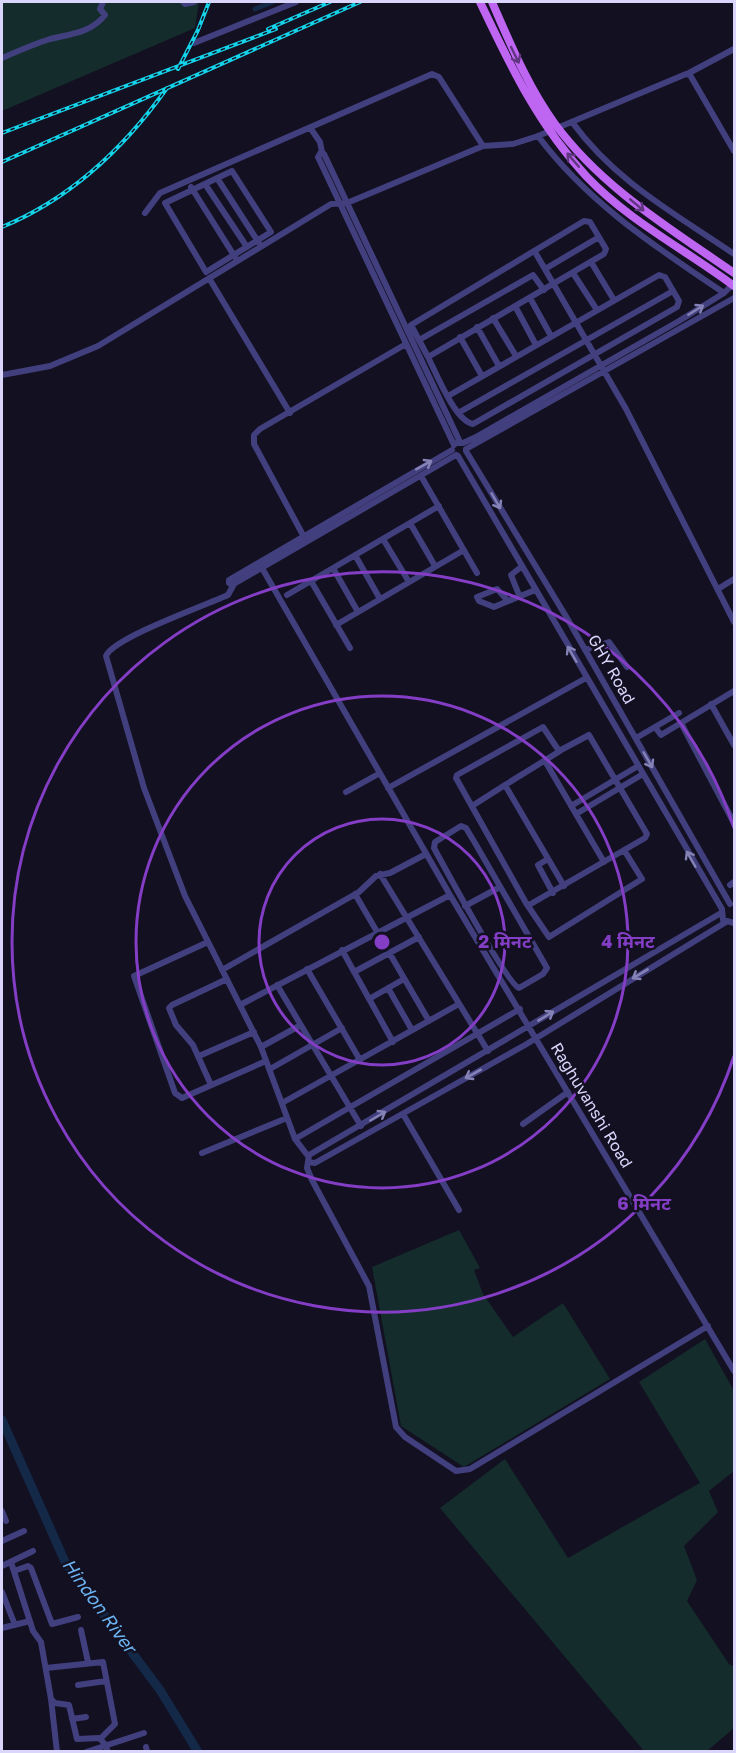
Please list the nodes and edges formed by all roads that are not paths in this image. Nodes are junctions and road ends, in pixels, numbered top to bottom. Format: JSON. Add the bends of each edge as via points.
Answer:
{"nodes":[{"id":1,"x":103,"y":2,"type":"edge"},
{"id":2,"x":183,"y":2,"type":"edge"},
{"id":3,"x":194,"y":2,"type":"edge"},
{"id":4,"x":296,"y":2,"type":"edge"},
{"id":5,"x":480,"y":2,"type":"edge"},
{"id":6,"x":492,"y":2,"type":"edge"},
{"id":7,"x":194,"y":43,"type":"dead end"},
{"id":8,"x":735,"y":49,"type":"edge"},
{"id":9,"x":2,"y":58,"type":"edge"},
{"id":10,"x":689,"y":73,"type":"junction"},
{"id":11,"x":572,"y":122,"type":"junction"},
{"id":12,"x":311,"y":129,"type":"junction"},
{"id":13,"x":538,"y":136,"type":"junction"},
{"id":14,"x":483,"y":146,"type":"junction"},
{"id":15,"x":735,"y":151,"type":"edge"},
{"id":16,"x":213,"y":171,"type":"junction"},
{"id":17,"x":216,"y":178,"type":"junction"},
{"id":18,"x":187,"y":182,"type":"junction"},
{"id":19,"x":205,"y":184,"type":"junction"},
{"id":20,"x":192,"y":189,"type":"junction"},
{"id":21,"x":345,"y":204,"type":"junction"},
{"id":22,"x":145,"y":213,"type":"dead end"},
{"id":23,"x":599,"y":237,"type":"junction"},
{"id":24,"x":259,"y":243,"type":"junction"},
{"id":25,"x":247,"y":247,"type":"junction"},
{"id":26,"x":535,"y":252,"type":"junction"},
{"id":27,"x":735,"y":254,"type":"edge"},
{"id":28,"x":236,"y":258,"type":"junction"},
{"id":29,"x":591,"y":262,"type":"junction"},
{"id":30,"x":545,"y":269,"type":"junction"},
{"id":31,"x":573,"y":273,"type":"junction"},
{"id":32,"x":735,"y":273,"type":"edge"},
{"id":33,"x":209,"y":278,"type":"junction"},
{"id":34,"x":554,"y":285,"type":"junction"},
{"id":35,"x":735,"y":285,"type":"edge"},
{"id":36,"x":544,"y":290,"type":"junction"},
{"id":37,"x":673,"y":291,"type":"junction"},
{"id":38,"x":724,"y":293,"type":"junction"},
{"id":39,"x":530,"y":298,"type":"junction"},
{"id":40,"x":734,"y":298,"type":"edge"},
{"id":41,"x":614,"y":300,"type":"junction"},
{"id":42,"x":515,"y":306,"type":"junction"},
{"id":43,"x":597,"y":310,"type":"junction"},
{"id":44,"x":493,"y":318,"type":"junction"},
{"id":45,"x":575,"y":322,"type":"junction"},
{"id":46,"x":477,"y":327,"type":"junction"},
{"id":47,"x":552,"y":336,"type":"junction"},
{"id":48,"x":460,"y":337,"type":"junction"},
{"id":49,"x":419,"y":340,"type":"junction"},
{"id":50,"x":585,"y":340,"type":"junction"},
{"id":51,"x":406,"y":344,"type":"junction"},
{"id":52,"x":536,"y":345,"type":"junction"},
{"id":53,"x":593,"y":355,"type":"junction"},
{"id":54,"x":516,"y":356,"type":"junction"},
{"id":55,"x":428,"y":357,"type":"junction"},
{"id":56,"x":499,"y":366,"type":"junction"},
{"id":57,"x":602,"y":369,"type":"junction"},
{"id":58,"x":2,"y":375,"type":"edge"},
{"id":59,"x":482,"y":376,"type":"junction"},
{"id":60,"x":447,"y":396,"type":"junction"},
{"id":61,"x":290,"y":412,"type":"junction"},
{"id":62,"x":458,"y":413,"type":"junction"},
{"id":63,"x":459,"y":449,"type":"junction"},
{"id":64,"x":421,"y":476,"type":"junction"},
{"id":65,"x":439,"y":506,"type":"junction"},
{"id":66,"x":410,"y":523,"type":"junction"},
{"id":67,"x":304,"y":537,"type":"junction"},
{"id":68,"x":383,"y":539,"type":"junction"},
{"id":69,"x":464,"y":550,"type":"junction"},
{"id":70,"x":355,"y":555,"type":"junction"},
{"id":71,"x":435,"y":567,"type":"junction"},
{"id":72,"x":521,"y":567,"type":"junction"},
{"id":73,"x":262,"y":568,"type":"junction"},
{"id":74,"x":333,"y":568,"type":"junction"},
{"id":75,"x":477,"y":573,"type":"dead end"},
{"id":76,"x":735,"y":579,"type":"edge"},
{"id":77,"x":310,"y":581,"type":"junction"},
{"id":78,"x":409,"y":582,"type":"junction"},
{"id":79,"x":234,"y":584,"type":"junction"},
{"id":80,"x":718,"y":589,"type":"junction"},
{"id":81,"x":534,"y":590,"type":"junction"},
{"id":82,"x":287,"y":595,"type":"dead end"},
{"id":83,"x":519,"y":595,"type":"junction"},
{"id":84,"x":380,"y":598,"type":"junction"},
{"id":85,"x":508,"y":601,"type":"dead end"},
{"id":86,"x":358,"y":612,"type":"junction"},
{"id":87,"x":735,"y":622,"type":"edge"},
{"id":88,"x":336,"y":625,"type":"junction"},
{"id":89,"x":350,"y":648,"type":"dead end"},
{"id":90,"x":585,"y":650,"type":"junction"},
{"id":91,"x":627,"y":667,"type":"dead end"},
{"id":92,"x":586,"y":678,"type":"junction"},
{"id":93,"x":735,"y":691,"type":"edge"},
{"id":94,"x":711,"y":704,"type":"junction"},
{"id":95,"x":679,"y":713,"type":"dead end"},
{"id":96,"x":681,"y":723,"type":"junction"},
{"id":97,"x":655,"y":727,"type":"junction"},
{"id":98,"x":636,"y":738,"type":"junction"},
{"id":99,"x":735,"y":745,"type":"edge"},
{"id":100,"x":560,"y":751,"type":"junction"},
{"id":101,"x":544,"y":761,"type":"junction"},
{"id":102,"x":638,"y":766,"type":"junction"},
{"id":103,"x":380,"y":773,"type":"junction"},
{"id":104,"x":643,"y":774,"type":"junction"},
{"id":105,"x":615,"y":779,"type":"junction"},
{"id":106,"x":505,"y":785,"type":"junction"},
{"id":107,"x":619,"y":787,"type":"junction"},
{"id":108,"x":388,"y":788,"type":"junction"},
{"id":109,"x":346,"y":792,"type":"dead end"},
{"id":110,"x":472,"y":806,"type":"junction"},
{"id":111,"x":571,"y":806,"type":"junction"},
{"id":112,"x":576,"y":814,"type":"junction"},
{"id":113,"x":735,"y":823,"type":"edge"},
{"id":114,"x":624,"y":850,"type":"junction"},
{"id":115,"x":426,"y":854,"type":"junction"},
{"id":116,"x":548,"y":859,"type":"junction"},
{"id":117,"x":604,"y":862,"type":"junction"},
{"id":118,"x":380,"y":874,"type":"junction"},
{"id":119,"x":564,"y":886,"type":"junction"},
{"id":120,"x":500,"y":887,"type":"junction"},
{"id":121,"x":553,"y":893,"type":"junction"},
{"id":122,"x":355,"y":894,"type":"junction"},
{"id":123,"x":450,"y":895,"type":"junction"},
{"id":124,"x":732,"y":904,"type":"edge"},
{"id":125,"x":466,"y":905,"type":"junction"},
{"id":126,"x":529,"y":905,"type":"junction"},
{"id":127,"x":459,"y":909,"type":"junction"},
{"id":128,"x":721,"y":911,"type":"junction"},
{"id":129,"x":407,"y":918,"type":"junction"},
{"id":130,"x":732,"y":924,"type":"edge"},
{"id":131,"x":376,"y":932,"type":"junction"},
{"id":132,"x":418,"y":937,"type":"junction"},
{"id":133,"x":207,"y":942,"type":"junction"},
{"id":134,"x":342,"y":950,"type":"junction"},
{"id":135,"x":389,"y":953,"type":"junction"},
{"id":136,"x":307,"y":969,"type":"junction"},
{"id":137,"x":222,"y":970,"type":"junction"},
{"id":138,"x":354,"y":972,"type":"junction"},
{"id":139,"x":227,"y":979,"type":"junction"},
{"id":140,"x":404,"y":979,"type":"junction"},
{"id":141,"x":277,"y":985,"type":"junction"},
{"id":142,"x":388,"y":988,"type":"junction"},
{"id":143,"x":369,"y":999,"type":"junction"},
{"id":144,"x":459,"y":1004,"type":"junction"},
{"id":145,"x":240,"y":1005,"type":"junction"},
{"id":146,"x":520,"y":1010,"type":"junction"},
{"id":147,"x":429,"y":1021,"type":"junction"},
{"id":148,"x":299,"y":1026,"type":"junction"},
{"id":149,"x":530,"y":1026,"type":"junction"},
{"id":150,"x":342,"y":1028,"type":"junction"},
{"id":151,"x":412,"y":1030,"type":"junction"},
{"id":152,"x":254,"y":1032,"type":"junction"},
{"id":153,"x":478,"y":1035,"type":"junction"},
{"id":154,"x":537,"y":1038,"type":"junction"},
{"id":155,"x":393,"y":1042,"type":"junction"},
{"id":156,"x":312,"y":1046,"type":"junction"},
{"id":157,"x":261,"y":1047,"type":"junction"},
{"id":158,"x":488,"y":1051,"type":"junction"},
{"id":159,"x":199,"y":1056,"type":"junction"},
{"id":160,"x":266,"y":1060,"type":"junction"},
{"id":161,"x":360,"y":1060,"type":"junction"},
{"id":162,"x":270,"y":1069,"type":"junction"},
{"id":163,"x":331,"y":1077,"type":"junction"},
{"id":164,"x":211,"y":1085,"type":"junction"},
{"id":165,"x":568,"y":1092,"type":"junction"},
{"id":166,"x":282,"y":1103,"type":"junction"},
{"id":167,"x":350,"y":1108,"type":"junction"},
{"id":168,"x":403,"y":1114,"type":"junction"},
{"id":169,"x":287,"y":1118,"type":"junction"},
{"id":170,"x":523,"y":1124,"type":"dead end"},
{"id":171,"x":361,"y":1126,"type":"junction"},
{"id":172,"x":295,"y":1139,"type":"junction"},
{"id":173,"x":201,"y":1153,"type":"dead end"},
{"id":174,"x":308,"y":1159,"type":"junction"},
{"id":175,"x":459,"y":1210,"type":"dead end"},
{"id":176,"x":708,"y":1326,"type":"junction"},
{"id":177,"x":735,"y":1371,"type":"edge"},
{"id":178,"x":2,"y":1511,"type":"edge"},
{"id":179,"x":6,"y":1521,"type":"dead end"},
{"id":180,"x":24,"y":1532,"type":"dead end"},
{"id":181,"x":2,"y":1541,"type":"edge"},
{"id":182,"x":33,"y":1551,"type":"dead end"},
{"id":183,"x":11,"y":1562,"type":"junction"},
{"id":184,"x":2,"y":1566,"type":"edge"},
{"id":185,"x":14,"y":1571,"type":"junction"},
{"id":186,"x":2,"y":1592,"type":"edge"},
{"id":187,"x":78,"y":1617,"type":"dead end"},
{"id":188,"x":30,"y":1621,"type":"junction"},
{"id":189,"x":15,"y":1625,"type":"junction"},
{"id":190,"x":2,"y":1628,"type":"edge"},
{"id":191,"x":81,"y":1630,"type":"dead end"},
{"id":192,"x":87,"y":1662,"type":"junction"},
{"id":193,"x":46,"y":1668,"type":"junction"},
{"id":194,"x":106,"y":1681,"type":"junction"},
{"id":195,"x":78,"y":1685,"type":"dead end"},
{"id":196,"x":51,"y":1699,"type":"junction"},
{"id":197,"x":86,"y":1718,"type":"dead end"},
{"id":198,"x":72,"y":1719,"type":"junction"},
{"id":199,"x":144,"y":1733,"type":"dead end"},
{"id":200,"x":100,"y":1739,"type":"junction"},
{"id":201,"x":107,"y":1749,"type":"edge"},
{"id":202,"x":57,"y":1752,"type":"edge"},
{"id":203,"x":86,"y":1752,"type":"edge"}],
"edges":[{"from":1,"to":9,"type":"street","via":[[100,9],[105,15],[88,29]]},
{"from":2,"to":3,"type":"street"},
{"from":4,"to":7,"type":"street"},
{"from":35,"to":5,"type":"main road","one_way":true,"bridge":true,"via":[[654,231],[588,177],[534,110]]},
{"from":6,"to":32,"type":"main road","one_way":true,"bridge":true,"via":[[532,86],[574,148],[655,220]]},
{"from":8,"to":10,"type":"street"},
{"from":10,"to":11,"type":"street"},
{"from":10,"to":15,"type":"street"},
{"from":11,"to":13,"type":"street"},
{"from":11,"to":27,"type":"street","via":[[605,163],[627,181]]},
{"from":12,"to":14,"type":"street","via":[[434,74]]},
{"from":12,"to":16,"type":"street"},
{"from":12,"to":21,"type":"street","via":[[320,142],[322,152],[318,157]]},
{"from":13,"to":14,"type":"street","via":[[513,144]]},
{"from":13,"to":38,"type":"street","via":[[575,181],[607,210]]},
{"from":14,"to":21,"type":"street"},
{"from":16,"to":17,"type":"street"},
{"from":16,"to":18,"type":"street"},
{"from":17,"to":19,"type":"street"},
{"from":17,"to":24,"type":"street"},
{"from":17,"to":24,"type":"street","via":[[232,171],[271,232]]},
{"from":18,"to":20,"type":"street"},
{"from":18,"to":22,"type":"street","via":[[158,195]]},
{"from":19,"to":20,"type":"street"},
{"from":19,"to":25,"type":"street"},
{"from":20,"to":28,"type":"street"},
{"from":20,"to":28,"type":"street","via":[[165,203],[206,272]]},
{"from":21,"to":24,"type":"street","via":[[327,206]]},
{"from":21,"to":51,"type":"street"},
{"from":21,"to":63,"type":"street"},
{"from":23,"to":26,"type":"street","via":[[590,222],[584,221]]},
{"from":23,"to":29,"type":"street","via":[[606,252]]},
{"from":23,"to":30,"type":"street"},
{"from":24,"to":25,"type":"street"},
{"from":24,"to":28,"type":"street"},
{"from":25,"to":28,"type":"street"},
{"from":26,"to":30,"type":"street"},
{"from":26,"to":49,"type":"street","via":[[411,325]]},
{"from":28,"to":33,"type":"street"},
{"from":29,"to":31,"type":"street"},
{"from":29,"to":41,"type":"street"},
{"from":30,"to":34,"type":"street"},
{"from":31,"to":34,"type":"street"},
{"from":31,"to":43,"type":"street"},
{"from":33,"to":58,"type":"street","via":[[80,354],[50,366]]},
{"from":33,"to":61,"type":"street"},
{"from":34,"to":36,"type":"street"},
{"from":34,"to":45,"type":"street"},
{"from":35,"to":38,"type":"street"},
{"from":36,"to":39,"type":"street"},
{"from":36,"to":49,"type":"street","via":[[532,276]]},
{"from":37,"to":41,"type":"street","via":[[661,275]]},
{"from":37,"to":50,"type":"street"},
{"from":37,"to":53,"type":"street","via":[[680,303],[677,307]]},
{"from":57,"to":38,"type":"street","one_way":true},
{"from":39,"to":42,"type":"street"},
{"from":39,"to":47,"type":"street"},
{"from":40,"to":57,"type":"street"},
{"from":41,"to":43,"type":"street"},
{"from":42,"to":44,"type":"street"},
{"from":42,"to":52,"type":"street"},
{"from":43,"to":45,"type":"street"},
{"from":44,"to":46,"type":"street"},
{"from":44,"to":54,"type":"street"},
{"from":45,"to":47,"type":"street"},
{"from":45,"to":50,"type":"street"},
{"from":46,"to":48,"type":"street"},
{"from":46,"to":56,"type":"street"},
{"from":47,"to":52,"type":"street"},
{"from":48,"to":55,"type":"street"},
{"from":48,"to":59,"type":"street"},
{"from":49,"to":55,"type":"street"},
{"from":50,"to":53,"type":"street"},
{"from":50,"to":62,"type":"street"},
{"from":51,"to":61,"type":"street"},
{"from":51,"to":63,"type":"street"},
{"from":52,"to":54,"type":"street"},
{"from":53,"to":57,"type":"street"},
{"from":53,"to":62,"type":"street","via":[[473,424]]},
{"from":54,"to":56,"type":"street"},
{"from":55,"to":60,"type":"street"},
{"from":56,"to":59,"type":"street"},
{"from":57,"to":63,"type":"street"},
{"from":57,"to":80,"type":"street","via":[[661,473]]},
{"from":59,"to":60,"type":"street"},
{"from":60,"to":62,"type":"street"},
{"from":61,"to":67,"type":"street","via":[[260,429],[253,441]]},
{"from":63,"to":64,"type":"street"},
{"from":67,"to":63,"type":"street","one_way":true},
{"from":63,"to":72,"type":"street","name":"GHY Road"},
{"from":63,"to":90,"type":"street","name":"GHY Road","one_way":true},
{"from":64,"to":65,"type":"street"},
{"from":64,"to":73,"type":"street"},
{"from":65,"to":66,"type":"street"},
{"from":65,"to":69,"type":"street"},
{"from":66,"to":68,"type":"street"},
{"from":66,"to":71,"type":"street"},
{"from":67,"to":79,"type":"street","via":[[229,581]]},
{"from":68,"to":70,"type":"street"},
{"from":68,"to":78,"type":"street"},
{"from":69,"to":71,"type":"street"},
{"from":69,"to":75,"type":"street"},
{"from":70,"to":74,"type":"street"},
{"from":70,"to":84,"type":"street"},
{"from":71,"to":78,"type":"street"},
{"from":72,"to":81,"type":"street","name":"GHY Road"},
{"from":72,"to":83,"type":"street","via":[[511,575]]},
{"from":73,"to":79,"type":"street"},
{"from":73,"to":103,"type":"street","name":"Raghuvanshi Road"},
{"from":74,"to":77,"type":"street"},
{"from":74,"to":86,"type":"street"},
{"from":76,"to":80,"type":"street"},
{"from":77,"to":82,"type":"street"},
{"from":77,"to":88,"type":"street"},
{"from":78,"to":84,"type":"street"},
{"from":79,"to":133,"type":"street","via":[[228,595],[142,632],[109,650],[106,656],[144,788]]},
{"from":80,"to":87,"type":"street"},
{"from":81,"to":83,"type":"street"},
{"from":92,"to":81,"type":"street","name":"GHY Road","one_way":true},
{"from":83,"to":85,"type":"street"},
{"from":84,"to":86,"type":"street"},
{"from":86,"to":88,"type":"street"},
{"from":88,"to":89,"type":"street"},
{"from":90,"to":91,"type":"street","via":[[609,642]]},
{"from":90,"to":98,"type":"street","name":"GHY Road"},
{"from":92,"to":102,"type":"street","name":"GHY Road"},
{"from":92,"to":108,"type":"street"},
{"from":93,"to":94,"type":"street"},
{"from":94,"to":96,"type":"street"},
{"from":94,"to":99,"type":"street"},
{"from":95,"to":97,"type":"street"},
{"from":96,"to":97,"type":"street","via":[[660,735]]},
{"from":96,"to":113,"type":"street"},
{"from":97,"to":98,"type":"street"},
{"from":98,"to":124,"type":"street","name":"GHY Road","one_way":true},
{"from":100,"to":101,"type":"street"},
{"from":100,"to":105,"type":"street","via":[[589,735]]},
{"from":100,"to":110,"type":"street","via":[[543,727],[457,775]]},
{"from":101,"to":106,"type":"street"},
{"from":101,"to":111,"type":"street"},
{"from":102,"to":104,"type":"street","name":"GHY Road"},
{"from":102,"to":105,"type":"street"},
{"from":103,"to":108,"type":"street","name":"Raghuvanshi Road"},
{"from":103,"to":109,"type":"street"},
{"from":104,"to":107,"type":"street"},
{"from":128,"to":104,"type":"street","name":"GHY Road","one_way":true},
{"from":105,"to":107,"type":"street"},
{"from":105,"to":111,"type":"street"},
{"from":106,"to":110,"type":"street"},
{"from":106,"to":116,"type":"street"},
{"from":107,"to":112,"type":"street"},
{"from":107,"to":114,"type":"street","via":[[647,835]]},
{"from":108,"to":115,"type":"street","name":"Raghuvanshi Road"},
{"from":110,"to":126,"type":"street"},
{"from":111,"to":112,"type":"street"},
{"from":112,"to":117,"type":"street"},
{"from":114,"to":117,"type":"street"},
{"from":114,"to":126,"type":"street","via":[[642,879],[549,937]]},
{"from":115,"to":118,"type":"street","via":[[390,873]]},
{"from":115,"to":123,"type":"street","name":"Raghuvanshi Road"},
{"from":116,"to":119,"type":"street"},
{"from":116,"to":121,"type":"street","via":[[538,865]]},
{"from":117,"to":119,"type":"street"},
{"from":118,"to":122,"type":"street"},
{"from":118,"to":129,"type":"street"},
{"from":119,"to":121,"type":"street"},
{"from":120,"to":125,"type":"street"},
{"from":120,"to":125,"type":"street","via":[[466,828],[461,826],[433,846]]},
{"from":120,"to":125,"type":"street","via":[[547,968],[522,987],[515,987]]},
{"from":121,"to":126,"type":"street"},
{"from":122,"to":131,"type":"street"},
{"from":122,"to":137,"type":"street"},
{"from":123,"to":127,"type":"street","name":"Raghuvanshi Road"},
{"from":123,"to":129,"type":"street"},
{"from":124,"to":128,"type":"street"},
{"from":125,"to":127,"type":"street"},
{"from":127,"to":146,"type":"street","name":"Raghuvanshi Road"},
{"from":128,"to":130,"type":"street","name":"GHY Road"},
{"from":149,"to":128,"type":"street","one_way":true},
{"from":129,"to":131,"type":"street"},
{"from":129,"to":132,"type":"street"},
{"from":130,"to":154,"type":"street","one_way":true},
{"from":131,"to":134,"type":"street"},
{"from":131,"to":135,"type":"street"},
{"from":132,"to":135,"type":"street"},
{"from":132,"to":144,"type":"street"},
{"from":133,"to":137,"type":"street"},
{"from":133,"to":164,"type":"street","via":[[134,978],[176,1096],[182,1098]]},
{"from":134,"to":136,"type":"street"},
{"from":134,"to":138,"type":"street"},
{"from":135,"to":138,"type":"street"},
{"from":135,"to":140,"type":"street"},
{"from":136,"to":141,"type":"street"},
{"from":136,"to":150,"type":"street"},
{"from":137,"to":139,"type":"street"},
{"from":138,"to":143,"type":"street"},
{"from":139,"to":145,"type":"street"},
{"from":139,"to":159,"type":"street","via":[[170,1007],[176,1026]]},
{"from":140,"to":142,"type":"street"},
{"from":140,"to":147,"type":"street"},
{"from":141,"to":145,"type":"street"},
{"from":141,"to":148,"type":"street"},
{"from":142,"to":143,"type":"street"},
{"from":142,"to":151,"type":"street"},
{"from":143,"to":155,"type":"street"},
{"from":144,"to":147,"type":"street"},
{"from":144,"to":153,"type":"street"},
{"from":145,"to":152,"type":"street"},
{"from":146,"to":149,"type":"street","name":"Raghuvanshi Road"},
{"from":146,"to":153,"type":"street"},
{"from":147,"to":151,"type":"street"},
{"from":148,"to":156,"type":"street"},
{"from":148,"to":157,"type":"street"},
{"from":149,"to":154,"type":"street","name":"Raghuvanshi Road"},
{"from":149,"to":158,"type":"street"},
{"from":150,"to":156,"type":"street"},
{"from":150,"to":161,"type":"street"},
{"from":151,"to":155,"type":"street"},
{"from":152,"to":157,"type":"street"},
{"from":152,"to":159,"type":"street"},
{"from":153,"to":158,"type":"street"},
{"from":153,"to":167,"type":"street"},
{"from":154,"to":165,"type":"street","name":"Raghuvanshi Road"},
{"from":154,"to":168,"type":"street","one_way":true},
{"from":155,"to":161,"type":"street"},
{"from":156,"to":162,"type":"street"},
{"from":156,"to":163,"type":"street"},
{"from":157,"to":160,"type":"street"},
{"from":171,"to":158,"type":"street","one_way":true},
{"from":159,"to":164,"type":"street"},
{"from":160,"to":162,"type":"street"},
{"from":160,"to":164,"type":"street"},
{"from":161,"to":163,"type":"street"},
{"from":162,"to":166,"type":"street"},
{"from":163,"to":166,"type":"street"},
{"from":163,"to":167,"type":"street"},
{"from":165,"to":170,"type":"street"},
{"from":165,"to":176,"type":"street","name":"Raghuvanshi Road"},
{"from":166,"to":169,"type":"street"},
{"from":167,"to":171,"type":"street"},
{"from":167,"to":172,"type":"street"},
{"from":168,"to":174,"type":"street","via":[[315,1163]]},
{"from":168,"to":175,"type":"street"},
{"from":169,"to":172,"type":"street"},
{"from":169,"to":173,"type":"street"},
{"from":171,"to":174,"type":"street"},
{"from":172,"to":174,"type":"street"},
{"from":174,"to":176,"type":"street","via":[[308,1170],[318,1191],[369,1286],[396,1427],[456,1471],[464,1472],[486,1460]]},
{"from":176,"to":177,"type":"street","name":"Raghuvanshi Road"},
{"from":178,"to":179,"type":"street"},
{"from":180,"to":181,"type":"street"},
{"from":182,"to":183,"type":"street"},
{"from":183,"to":184,"type":"street"},
{"from":183,"to":185,"type":"street"},
{"from":185,"to":187,"type":"street","via":[[30,1567],[52,1624]]},
{"from":185,"to":188,"type":"street"},
{"from":186,"to":189,"type":"street"},
{"from":188,"to":189,"type":"street"},
{"from":188,"to":193,"type":"street","via":[[41,1642]]},
{"from":189,"to":190,"type":"street"},
{"from":191,"to":192,"type":"street"},
{"from":192,"to":193,"type":"street"},
{"from":192,"to":194,"type":"street","via":[[103,1662]]},
{"from":193,"to":196,"type":"street"},
{"from":194,"to":195,"type":"street"},
{"from":194,"to":200,"type":"street","via":[[114,1724]]},
{"from":196,"to":198,"type":"street","via":[[68,1703]]},
{"from":196,"to":202,"type":"street"},
{"from":197,"to":198,"type":"street"},
{"from":198,"to":200,"type":"street","via":[[76,1739]]},
{"from":199,"to":201,"type":"street"},
{"from":200,"to":201,"type":"street"},
{"from":201,"to":203,"type":"street"}]}
